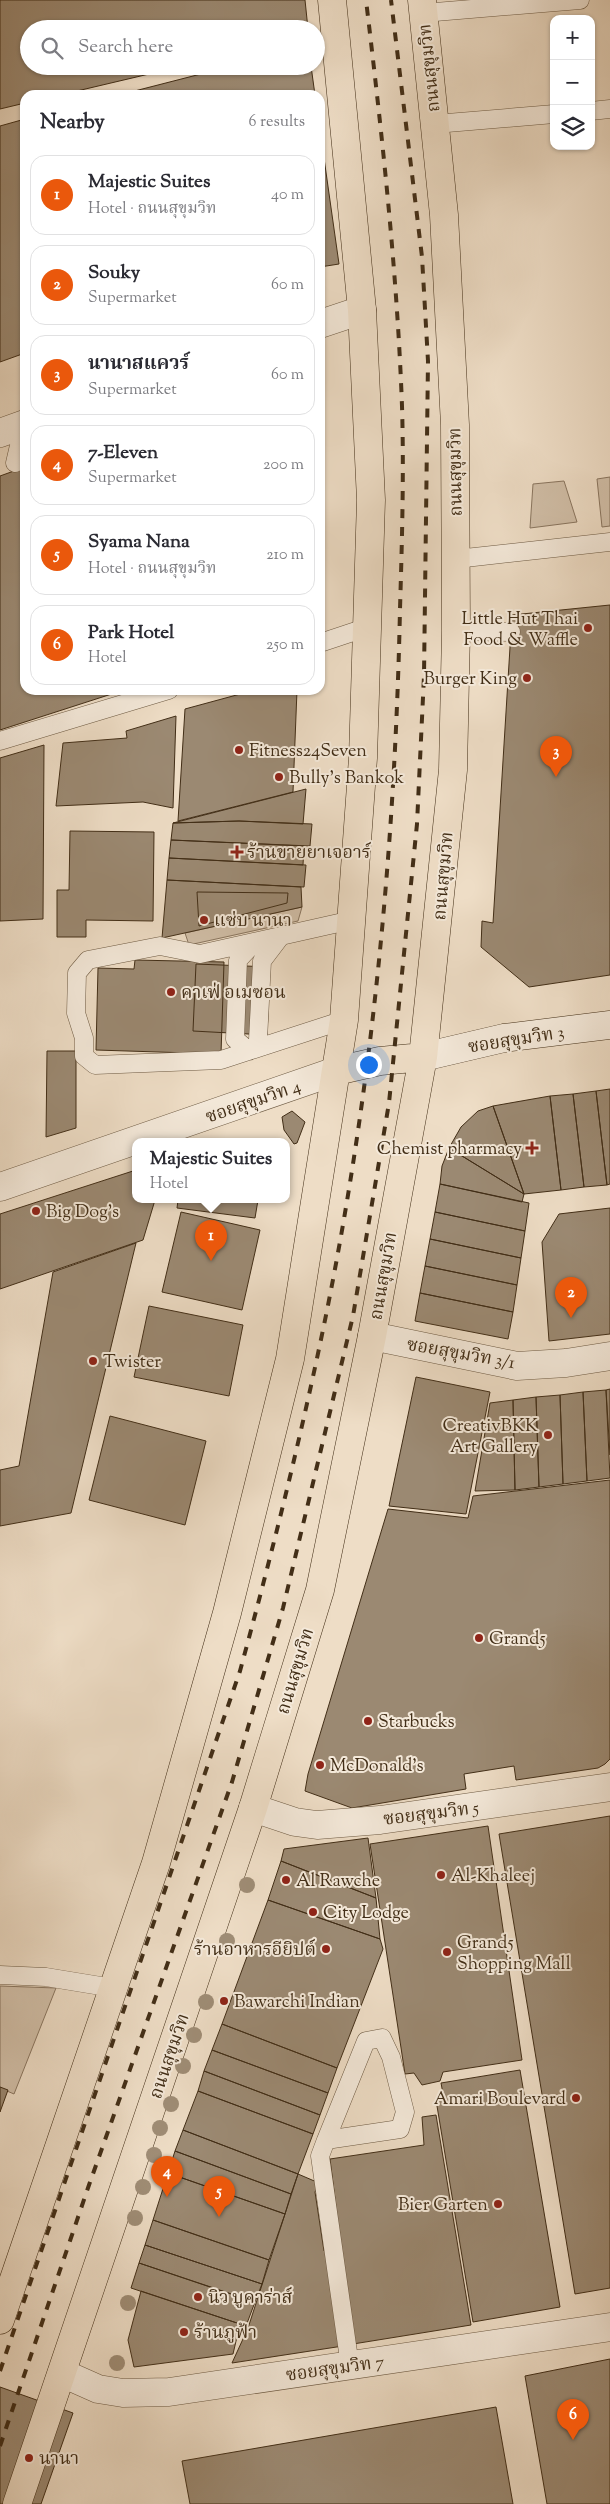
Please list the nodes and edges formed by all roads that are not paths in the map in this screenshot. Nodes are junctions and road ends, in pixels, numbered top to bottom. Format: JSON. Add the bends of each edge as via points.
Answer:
{"nodes":[{"id":1,"x":332,"y":0,"type":"edge"},
{"id":2,"x":580,"y":0,"type":"edge"},
{"id":3,"x":422,"y":7,"type":"edge"},
{"id":4,"x":610,"y":109,"type":"edge"},
{"id":5,"x":595,"y":111,"type":"edge"},
{"id":6,"x":550,"y":114,"type":"edge"},
{"id":7,"x":435,"y":124,"type":"junction"},
{"id":8,"x":362,"y":310,"type":"junction"},
{"id":9,"x":325,"y":322,"type":"edge"},
{"id":10,"x":12,"y":427,"type":"edge"},
{"id":11,"x":15,"y":463,"type":"dead end"},
{"id":12,"x":610,"y":542,"type":"edge"},
{"id":13,"x":456,"y":559,"type":"junction"},
{"id":14,"x":368,"y":627,"type":"junction"},
{"id":15,"x":456,"y":631,"type":"junction"},
{"id":16,"x":511,"y":632,"type":"dead end"},
{"id":17,"x":325,"y":641,"type":"edge"},
{"id":18,"x":152,"y":695,"type":"edge"},
{"id":19,"x":0,"y":741,"type":"edge"},
{"id":20,"x":352,"y":920,"type":"junction"},
{"id":21,"x":281,"y":936,"type":"junction"},
{"id":22,"x":255,"y":942,"type":"junction"},
{"id":23,"x":344,"y":1020,"type":"junction"},
{"id":24,"x":610,"y":1025,"type":"edge"},
{"id":25,"x":256,"y":1048,"type":"junction"},
{"id":26,"x":423,"y":1057,"type":"junction"},
{"id":27,"x":336,"y":1071,"type":"junction"},
{"id":28,"x":142,"y":1138,"type":"edge"},
{"id":29,"x":132,"y":1141,"type":"edge"},
{"id":30,"x":0,"y":1187,"type":"edge"},
{"id":31,"x":372,"y":1336,"type":"junction"},
{"id":32,"x":610,"y":1356,"type":"edge"},
{"id":33,"x":610,"y":1787,"type":"edge"},
{"id":34,"x":253,"y":1808,"type":"junction"},
{"id":35,"x":0,"y":1975,"type":"edge"},
{"id":36,"x":113,"y":1988,"type":"junction"},
{"id":37,"x":326,"y":2140,"type":"junction"},
{"id":38,"x":0,"y":2320,"type":"edge"},
{"id":39,"x":610,"y":2327,"type":"edge"},
{"id":40,"x":350,"y":2366,"type":"junction"},
{"id":41,"x":62,"y":2373,"type":"junction"},
{"id":42,"x":17,"y":2504,"type":"edge"}],
"edges":[{"from":1,"to":8,"type":"main road"},
{"from":2,"to":3,"type":"lane"},
{"from":3,"to":7,"type":"main road","name":"ถนนสุขุมวิท"},
{"from":4,"to":5,"type":"lane"},
{"from":6,"to":7,"type":"lane"},
{"from":7,"to":13,"type":"main road","name":"ถนนสุขุมวิท","via":[[444,215],[454,406]]},
{"from":8,"to":9,"type":"street"},
{"from":8,"to":14,"type":"main road","via":[[372,500]]},
{"from":10,"to":11,"type":"lane"},
{"from":12,"to":13,"type":"lane"},
{"from":13,"to":15,"type":"main road","name":"ถนนสุขุมวิท"},
{"from":14,"to":17,"type":"lane"},
{"from":14,"to":20,"type":"main road"},
{"from":15,"to":16,"type":"lane"},
{"from":15,"to":26,"type":"main road","name":"ถนนสุขุมวิท","via":[[452,770]]},
{"from":18,"to":19,"type":"lane"},
{"from":20,"to":21,"type":"lane"},
{"from":20,"to":23,"type":"main road"},
{"from":21,"to":22,"type":"lane"},
{"from":21,"to":25,"type":"lane","via":[[262,961]]},
{"from":22,"to":25,"type":"lane","via":[[238,960],[235,1039]]},
{"from":22,"to":25,"type":"lane","via":[[200,954],[160,946],[88,960],[77,973],[76,1013],[84,1038],[84,1056],[95,1065],[221,1060]]},
{"from":23,"to":25,"type":"lane"},
{"from":23,"to":27,"type":"main road"},
{"from":24,"to":26,"type":"street","name":"ซอยสุขุมวิท 3","via":[[504,1038]]},
{"from":26,"to":27,"type":"main road","via":[[380,1061]]},
{"from":26,"to":31,"type":"main road","name":"ถนนสุขุมวิท"},
{"from":27,"to":28,"type":"street","name":"ซอยสุขุมวิท 4"},
{"from":27,"to":36,"type":"main road","via":[[290,1359],[227,1613],[156,1863]]},
{"from":29,"to":30,"type":"street","name":"ซอยสุขุมวิท 4"},
{"from":31,"to":32,"type":"street","name":"ซอยสุขุมวิท 3/1","via":[[517,1366]]},
{"from":31,"to":34,"type":"main road","name":"ถนนสุขุมวิท","via":[[320,1590]]},
{"from":33,"to":34,"type":"street","name":"ซอยสุขุมวิท 5","via":[[390,1819],[317,1824],[295,1822]]},
{"from":34,"to":41,"type":"main road","name":"ถนนสุขุมวิท"},
{"from":35,"to":36,"type":"lane","via":[[46,1977]]},
{"from":36,"to":38,"type":"main road"},
{"from":37,"to":37,"type":"lane","via":[[400,2129],[405,2112],[391,2056],[382,2038],[366,2040]]},
{"from":37,"to":40,"type":"lane","via":[[320,2156]]},
{"from":39,"to":40,"type":"street","name":"ซอยสุขุมวิท 7"},
{"from":40,"to":41,"type":"street","name":"ซอยสุขุมวิท 7","via":[[169,2392],[123,2393],[98,2389]]},
{"from":41,"to":42,"type":"main road","name":"ถนนสุขุมวิท"}]}
